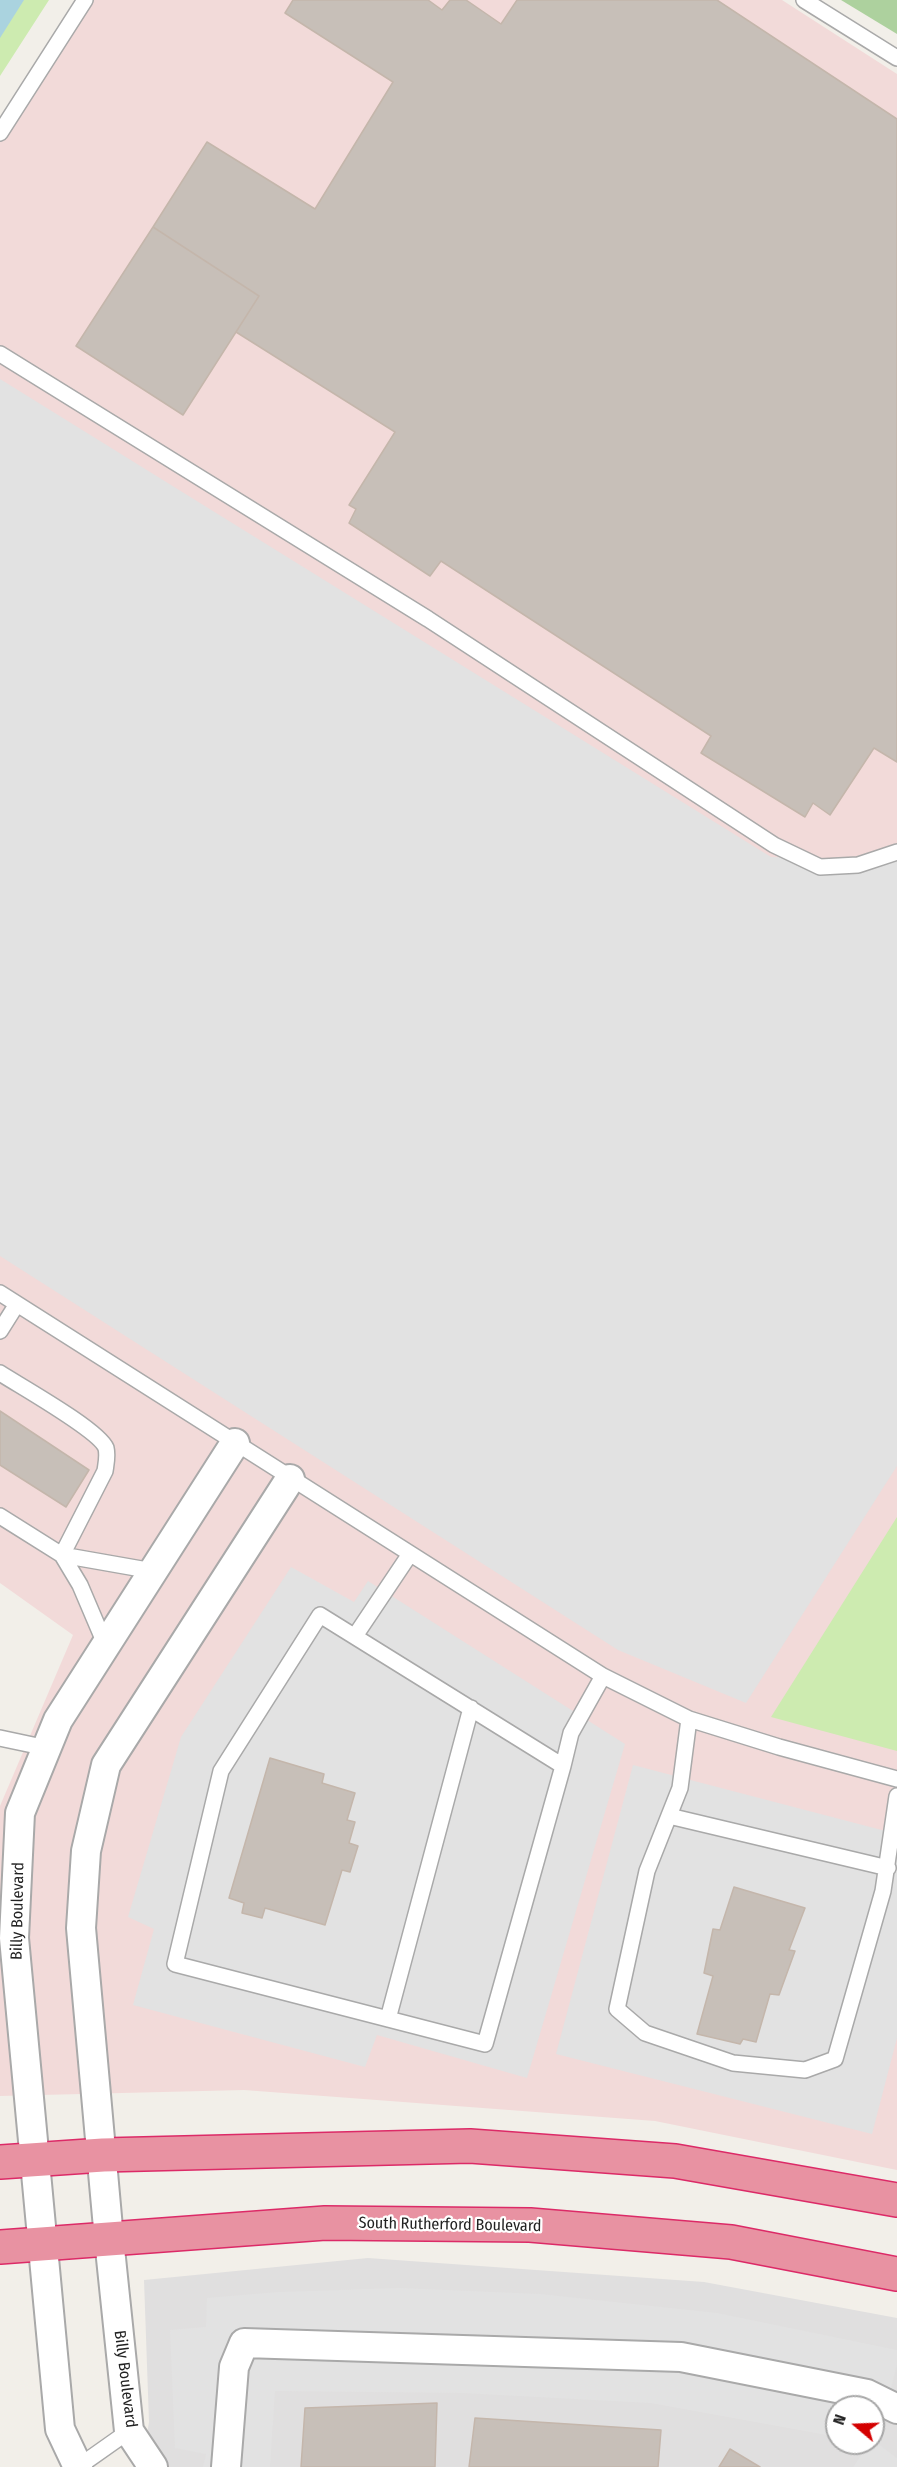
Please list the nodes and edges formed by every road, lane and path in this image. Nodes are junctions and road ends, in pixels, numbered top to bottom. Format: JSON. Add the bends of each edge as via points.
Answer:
{"nodes":[{"id":1,"x":85,"y":0,"type":"edge"},
{"id":2,"x":804,"y":0,"type":"edge"},
{"id":3,"x":897,"y":58,"type":"edge"},
{"id":4,"x":0,"y":133,"type":"edge"},
{"id":5,"x":0,"y":354,"type":"edge"},
{"id":6,"x":897,"y":852,"type":"edge"},
{"id":7,"x":0,"y":1293,"type":"edge"},
{"id":8,"x":17,"y":1304,"type":"junction"},
{"id":9,"x":0,"y":1331,"type":"edge"},
{"id":10,"x":0,"y":1373,"type":"edge"},
{"id":11,"x":235,"y":1443,"type":"junction"},
{"id":12,"x":291,"y":1479,"type":"junction"},
{"id":13,"x":0,"y":1516,"type":"edge"},
{"id":14,"x":410,"y":1554,"type":"junction"},
{"id":15,"x":62,"y":1555,"type":"junction"},
{"id":16,"x":153,"y":1571,"type":"junction"},
{"id":17,"x":355,"y":1636,"type":"junction"},
{"id":18,"x":106,"y":1646,"type":"junction"},
{"id":19,"x":603,"y":1676,"type":"junction"},
{"id":20,"x":471,"y":1708,"type":"junction"},
{"id":21,"x":689,"y":1719,"type":"junction"},
{"id":22,"x":0,"y":1738,"type":"edge"},
{"id":23,"x":47,"y":1748,"type":"junction"},
{"id":24,"x":563,"y":1766,"type":"junction"},
{"id":25,"x":897,"y":1779,"type":"edge"},
{"id":26,"x":897,"y":1797,"type":"edge"},
{"id":27,"x":669,"y":1816,"type":"junction"},
{"id":28,"x":888,"y":1868,"type":"junction"},
{"id":29,"x":388,"y":2019,"type":"junction"},
{"id":30,"x":103,"y":2155,"type":"junction"},
{"id":31,"x":35,"y":2160,"type":"junction"},
{"id":32,"x":0,"y":2162,"type":"edge"},
{"id":33,"x":897,"y":2200,"type":"edge"},
{"id":34,"x":109,"y":2239,"type":"junction"},
{"id":35,"x":43,"y":2244,"type":"junction"},
{"id":36,"x":0,"y":2247,"type":"edge"},
{"id":37,"x":897,"y":2274,"type":"edge"},
{"id":38,"x":897,"y":2409,"type":"edge"},
{"id":39,"x":129,"y":2431,"type":"junction"},
{"id":40,"x":78,"y":2467,"type":"edge"},
{"id":41,"x":153,"y":2467,"type":"edge"},
{"id":42,"x":226,"y":2467,"type":"edge"}],
"edges":[{"from":1,"to":4,"type":"lane"},
{"from":2,"to":3,"type":"lane"},
{"from":5,"to":6,"type":"lane","via":[[428,620],[774,845],[820,867],[858,865]]},
{"from":7,"to":8,"type":"lane"},
{"from":8,"to":9,"type":"lane"},
{"from":8,"to":11,"type":"lane"},
{"from":10,"to":15,"type":"lane","via":[[92,1432],[105,1447],[105,1471]]},
{"from":11,"to":12,"type":"lane"},
{"from":11,"to":16,"type":"street","name":"Billy Boulevard"},
{"from":12,"to":14,"type":"lane"},
{"from":12,"to":30,"type":"street","name":"Billy Boulevard","via":[[106,1765],[86,1851],[81,1928]]},
{"from":13,"to":15,"type":"lane"},
{"from":14,"to":17,"type":"lane"},
{"from":14,"to":19,"type":"lane"},
{"from":15,"to":16,"type":"lane"},
{"from":15,"to":18,"type":"lane","via":[[80,1585]]},
{"from":16,"to":18,"type":"street","name":"Billy Boulevard"},
{"from":17,"to":20,"type":"lane"},
{"from":17,"to":29,"type":"lane","via":[[320,1615],[221,1771],[175,1964]]},
{"from":18,"to":23,"type":"street","name":"Billy Boulevard","via":[[58,1720]]},
{"from":19,"to":21,"type":"lane"},
{"from":19,"to":24,"type":"lane","via":[[571,1733]]},
{"from":20,"to":24,"type":"lane"},
{"from":20,"to":29,"type":"lane"},
{"from":21,"to":25,"type":"lane"},
{"from":21,"to":27,"type":"lane","via":[[680,1788]]},
{"from":22,"to":23,"type":"lane"},
{"from":23,"to":31,"type":"street","name":"Billy Boulevard","via":[[20,1813],[14,1938]]},
{"from":24,"to":29,"type":"lane","via":[[485,2044]]},
{"from":26,"to":28,"type":"lane"},
{"from":27,"to":28,"type":"lane"},
{"from":27,"to":28,"type":"lane","via":[[647,1871],[617,2009],[645,2033],[733,2063],[805,2070],[835,2058]]},
{"from":30,"to":31,"type":"highway"},
{"from":30,"to":33,"type":"highway","via":[[471,2146],[675,2160]]},
{"from":30,"to":34,"type":"street","name":"Billy Boulevard"},
{"from":31,"to":32,"type":"highway"},
{"from":31,"to":35,"type":"street","name":"Billy Boulevard"},
{"from":34,"to":35,"type":"highway","name":"South Rutherford Boulevard"},
{"from":34,"to":37,"type":"highway","name":"South Rutherford Boulevard","via":[[325,2223],[530,2225],[731,2242]]},
{"from":34,"to":39,"type":"street","name":"Billy Boulevard"},
{"from":35,"to":36,"type":"highway","name":"South Rutherford Boulevard"},
{"from":35,"to":40,"type":"street","name":"Billy Boulevard","via":[[60,2429]]},
{"from":38,"to":42,"type":"street","via":[[867,2394],[681,2357],[244,2343],[234,2367]]},
{"from":39,"to":40,"type":"lane"},
{"from":39,"to":41,"type":"street","name":"Billy Boulevard"}]}
